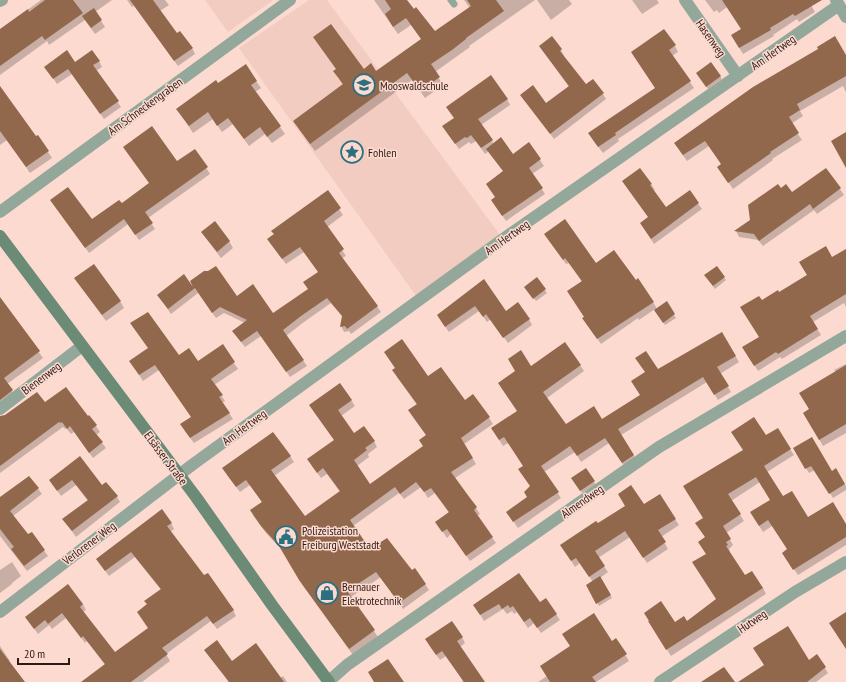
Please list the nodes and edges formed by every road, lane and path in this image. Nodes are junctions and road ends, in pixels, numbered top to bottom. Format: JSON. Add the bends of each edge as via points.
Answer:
{"nodes":[{"id":1,"x":290,"y":0,"type":"edge"},
{"id":2,"x":685,"y":0,"type":"edge"},
{"id":3,"x":838,"y":2,"type":"edge"},
{"id":4,"x":846,"y":17,"type":"edge"},
{"id":5,"x":738,"y":76,"type":"junction"},
{"id":6,"x":0,"y":212,"type":"edge"},
{"id":7,"x":0,"y":236,"type":"edge"},
{"id":8,"x":846,"y":336,"type":"edge"},
{"id":9,"x":82,"y":346,"type":"junction"},
{"id":10,"x":0,"y":409,"type":"edge"},
{"id":11,"x":179,"y":475,"type":"junction"},
{"id":12,"x":846,"y":562,"type":"edge"},
{"id":13,"x":0,"y":612,"type":"edge"},
{"id":14,"x":328,"y":682,"type":"edge"},
{"id":15,"x":660,"y":682,"type":"edge"}],
"edges":[{"from":1,"to":6,"type":"street","name":"Am Schneckengraben"},
{"from":2,"to":5,"type":"street","name":"Hasenweg"},
{"from":3,"to":4,"type":"street"},
{"from":3,"to":5,"type":"street","name":"Am Hertweg"},
{"from":5,"to":11,"type":"street","name":"Am Hertweg","via":[[504,239]]},
{"from":7,"to":9,"type":"main road","name":"Elsässer Straße"},
{"from":8,"to":14,"type":"street","name":"Almendweg","via":[[659,447],[347,665]]},
{"from":9,"to":10,"type":"street","name":"Bienenweg"},
{"from":9,"to":11,"type":"main road","name":"Elsässer Straße"},
{"from":11,"to":13,"type":"street","name":"Verlorener Weg"},
{"from":11,"to":14,"type":"main road","name":"Elsässer Straße"},
{"from":12,"to":15,"type":"street","name":"Hutweg","via":[[795,592]]}]}
